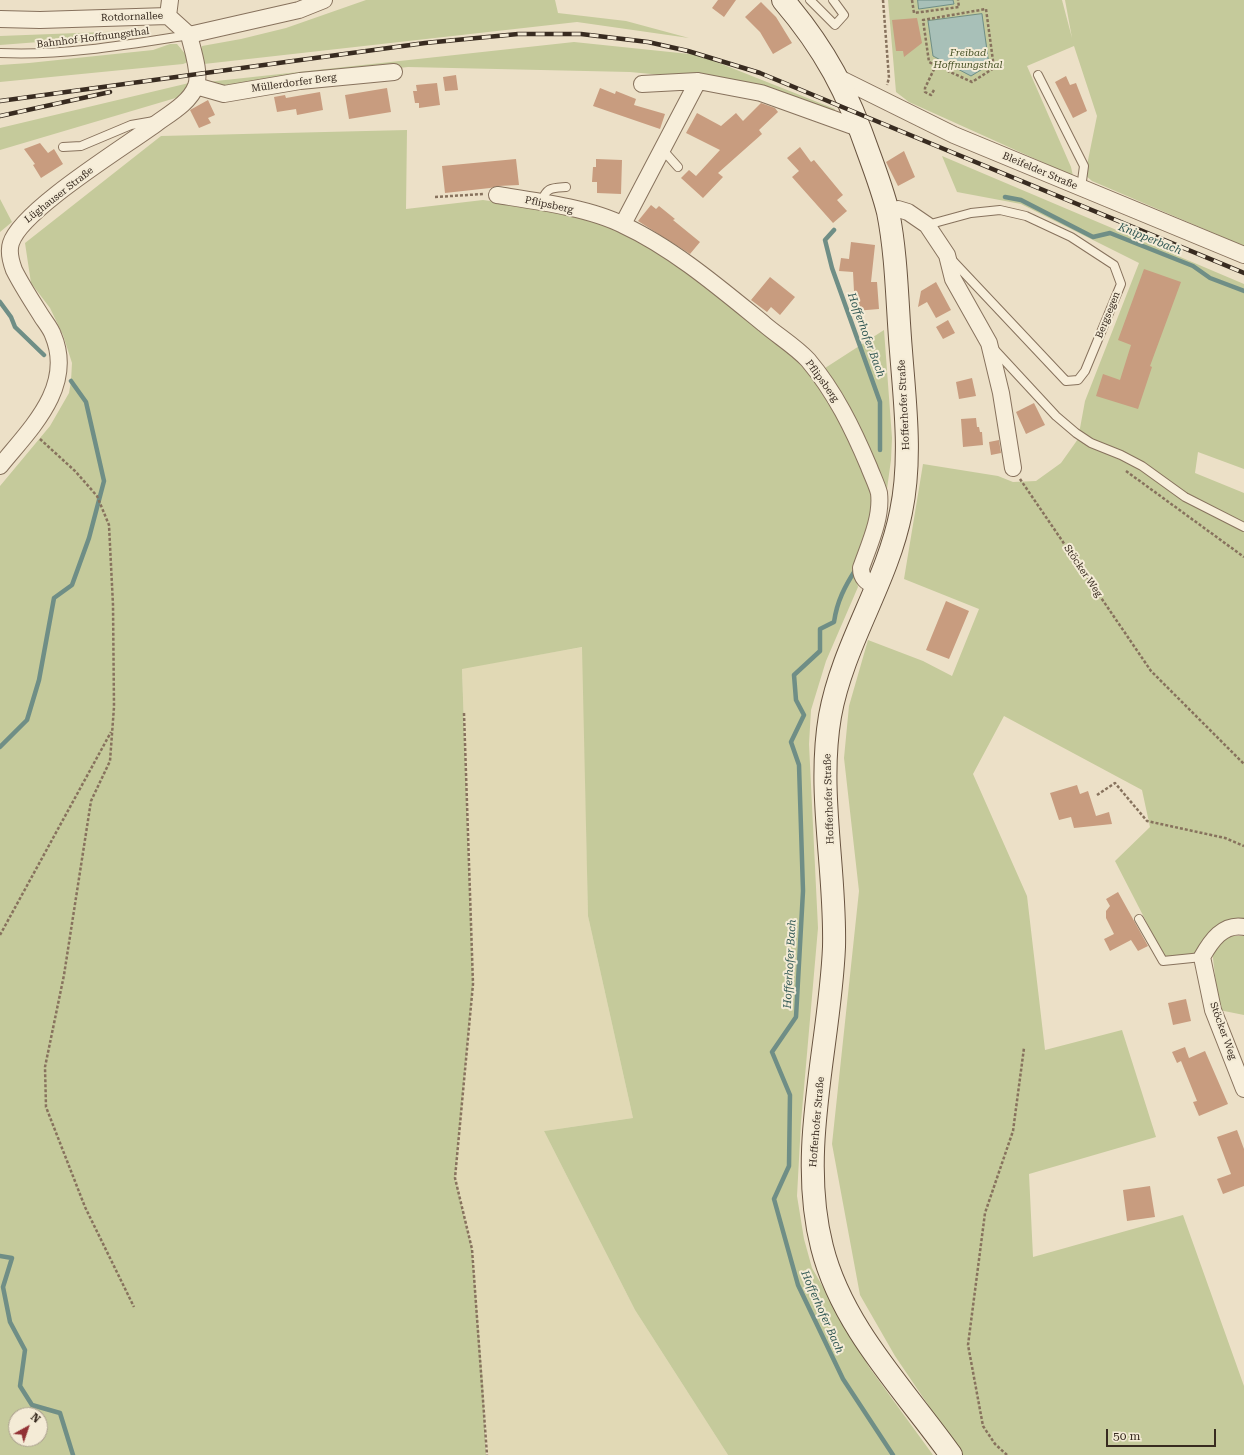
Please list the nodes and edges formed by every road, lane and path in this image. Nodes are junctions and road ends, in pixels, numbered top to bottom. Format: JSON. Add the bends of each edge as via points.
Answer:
{"nodes":[{"id":1,"x":170,"y":0,"type":"edge"},
{"id":2,"x":324,"y":0,"type":"edge"},
{"id":3,"x":783,"y":0,"type":"edge"},
{"id":4,"x":810,"y":0,"type":"edge"},
{"id":5,"x":833,"y":0,"type":"edge"},
{"id":6,"x":883,"y":0,"type":"edge"},
{"id":7,"x":912,"y":0,"type":"edge"},
{"id":8,"x":958,"y":0,"type":"edge"},
{"id":9,"x":938,"y":10,"type":"junction"},
{"id":10,"x":168,"y":16,"type":"junction"},
{"id":11,"x":939,"y":17,"type":"junction"},
{"id":12,"x":0,"y":19,"type":"edge"},
{"id":13,"x":188,"y":35,"type":"junction"},
{"id":14,"x":0,"y":53,"type":"edge"},
{"id":15,"x":936,"y":65,"type":"junction"},
{"id":16,"x":941,"y":68,"type":"dead end"},
{"id":17,"x":948,"y":71,"type":"dead end"},
{"id":18,"x":394,"y":72,"type":"dead end"},
{"id":19,"x":1038,"y":75,"type":"dead end"},
{"id":20,"x":839,"y":78,"type":"junction"},
{"id":21,"x":698,"y":81,"type":"junction"},
{"id":22,"x":642,"y":84,"type":"dead end"},
{"id":23,"x":196,"y":86,"type":"junction"},
{"id":24,"x":934,"y":90,"type":"dead end"},
{"id":25,"x":882,"y":98,"type":"junction"},
{"id":26,"x":163,"y":119,"type":"junction"},
{"id":27,"x":860,"y":130,"type":"junction"},
{"id":28,"x":63,"y":148,"type":"dead end"},
{"id":29,"x":662,"y":149,"type":"junction"},
{"id":30,"x":678,"y":167,"type":"dead end"},
{"id":31,"x":566,"y":187,"type":"dead end"},
{"id":32,"x":1081,"y":188,"type":"junction"},
{"id":33,"x":497,"y":195,"type":"joint"},
{"id":34,"x":435,"y":197,"type":"dead end"},
{"id":35,"x":541,"y":202,"type":"junction"},
{"id":36,"x":887,"y":211,"type":"junction"},
{"id":37,"x":623,"y":224,"type":"junction"},
{"id":38,"x":927,"y":225,"type":"junction"},
{"id":39,"x":5,"y":247,"type":"edge"},
{"id":40,"x":1244,"y":254,"type":"edge"},
{"id":41,"x":947,"y":256,"type":"junction"},
{"id":42,"x":988,"y":342,"type":"junction"},
{"id":43,"x":30,"y":429,"type":"junction"},
{"id":44,"x":0,"y":466,"type":"edge"},
{"id":45,"x":1013,"y":468,"type":"joint"},
{"id":46,"x":1122,"y":468,"type":"dead end"},
{"id":47,"x":1244,"y":527,"type":"edge"},
{"id":48,"x":1244,"y":558,"type":"edge"},
{"id":49,"x":876,"y":587,"type":"junction"},
{"id":50,"x":464,"y":713,"type":"dead end"},
{"id":51,"x":112,"y":730,"type":"junction"},
{"id":52,"x":1244,"y":764,"type":"edge"},
{"id":53,"x":1097,"y":796,"type":"dead end"},
{"id":54,"x":1244,"y":846,"type":"edge"},
{"id":55,"x":1139,"y":919,"type":"dead end"},
{"id":56,"x":1244,"y":927,"type":"edge"},
{"id":57,"x":0,"y":935,"type":"edge"},
{"id":58,"x":1202,"y":957,"type":"junction"},
{"id":59,"x":1024,"y":1048,"type":"dead end"},
{"id":60,"x":1244,"y":1089,"type":"edge"},
{"id":61,"x":134,"y":1307,"type":"dead end"},
{"id":62,"x":487,"y":1455,"type":"edge"},
{"id":63,"x":951,"y":1455,"type":"edge"},
{"id":64,"x":1007,"y":1455,"type":"edge"}],
"edges":[{"from":1,"to":10,"type":"street"},
{"from":2,"to":13,"type":"street","via":[[299,10]]},
{"from":3,"to":20,"type":"street","name":"Hofferhofer Straße","via":[[814,38]]},
{"from":4,"to":5,"type":"lane","via":[[835,25],[844,15]]},
{"from":6,"to":25,"type":"path","via":[[889,78]]},
{"from":7,"to":9,"type":"path","via":[[914,13]]},
{"from":8,"to":9,"type":"path","via":[[959,7]]},
{"from":9,"to":11,"type":"path"},
{"from":10,"to":12,"type":"street","name":"Rotdornallee"},
{"from":10,"to":13,"type":"street","name":"Rotdornallee"},
{"from":11,"to":15,"type":"path","via":[[923,20],[929,62]]},
{"from":11,"to":17,"type":"path","via":[[986,9],[994,68],[972,82]]},
{"from":13,"to":14,"type":"lane","name":"Bahnhof Hoffnungsthal","via":[[120,46],[34,55]]},
{"from":13,"to":23,"type":"street","via":[[195,61]]},
{"from":15,"to":16,"type":"path"},
{"from":15,"to":24,"type":"path","via":[[925,88],[931,95]]},
{"from":18,"to":23,"type":"street","name":"Müllerdorfer Berg","via":[[300,81],[224,94]]},
{"from":19,"to":32,"type":"lane","via":[[1084,166]]},
{"from":20,"to":25,"type":"street","name":"Bleifelder Straße"},
{"from":20,"to":27,"type":"street","name":"Hofferhofer Straße"},
{"from":21,"to":22,"type":"street"},
{"from":21,"to":27,"type":"street","via":[[761,93]]},
{"from":21,"to":29,"type":"street"},
{"from":23,"to":26,"type":"street","name":"Lüghauser Straße","via":[[190,97]]},
{"from":25,"to":32,"type":"street","name":"Bleifelder Straße","via":[[954,135]]},
{"from":26,"to":28,"type":"lane","via":[[131,125],[81,146]]},
{"from":26,"to":39,"type":"street","name":"Lüghauser Straße","via":[[41,207],[25,221]]},
{"from":27,"to":36,"type":"street","name":"Hofferhofer Straße"},
{"from":29,"to":30,"type":"lane"},
{"from":29,"to":37,"type":"street"},
{"from":31,"to":35,"type":"lane","via":[[551,188],[545,192]]},
{"from":32,"to":40,"type":"street","name":"Bleifelder Straße"},
{"from":33,"to":34,"type":"path","via":[[478,193]]},
{"from":33,"to":35,"type":"street","name":"Pflipsberg"},
{"from":35,"to":37,"type":"street","name":"Pflipsberg"},
{"from":36,"to":38,"type":"street","name":"Bergsegen","via":[[908,212]]},
{"from":36,"to":49,"type":"street","name":"Hofferhofer Straße","via":[[894,259],[907,425],[906,471],[901,512],[892,548]]},
{"from":37,"to":49,"type":"street","name":"Pflipsberg","via":[[679,259],[734,300],[807,359],[825,382],[860,445],[879,492],[877,520],[861,568],[861,575],[865,581]]},
{"from":38,"to":41,"type":"street","name":"Bergsegen"},
{"from":38,"to":41,"type":"lane","name":"Bergsegen","via":[[971,213],[1000,210],[1026,216],[1071,237],[1114,265],[1121,284],[1085,371],[1078,380],[1066,381]]},
{"from":39,"to":43,"type":"street","name":"Lüghauser Straße","via":[[14,270],[53,335],[60,362],[56,388]]},
{"from":41,"to":42,"type":"street","name":"Bergsegen","via":[[953,279]]},
{"from":42,"to":45,"type":"street","via":[[1001,393]]},
{"from":42,"to":47,"type":"lane","name":"Bergsegen","via":[[1056,416],[1076,433],[1091,443],[1142,466],[1185,497]]},
{"from":43,"to":44,"type":"street","name":"Lüghauser Straße"},
{"from":43,"to":51,"type":"path","via":[[75,471],[97,496],[109,525],[114,605]]},
{"from":45,"to":52,"type":"path","name":"Stöcker Weg","via":[[1151,671]]},
{"from":46,"to":48,"type":"path"},
{"from":49,"to":63,"type":"street","name":"Hofferhofer Straße","via":[[843,666],[835,692],[828,737],[826,790],[834,951],[816,1120],[813,1186],[822,1248],[831,1277],[844,1304],[883,1364]]},
{"from":50,"to":62,"type":"path","via":[[473,984],[455,1178],[472,1249]]},
{"from":51,"to":57,"type":"path"},
{"from":51,"to":61,"type":"path","via":[[110,762],[91,801],[64,975],[45,1067],[46,1107],[85,1207]]},
{"from":53,"to":54,"type":"path","via":[[1115,783],[1147,821],[1225,838]]},
{"from":55,"to":58,"type":"lane","via":[[1163,961]]},
{"from":56,"to":58,"type":"street","via":[[1224,930],[1212,939]]},
{"from":58,"to":60,"type":"street","name":"Stöcker Weg","via":[[1213,1010]]},
{"from":59,"to":64,"type":"path","via":[[1013,1131],[985,1213],[968,1345],[983,1426],[995,1444]]}]}
